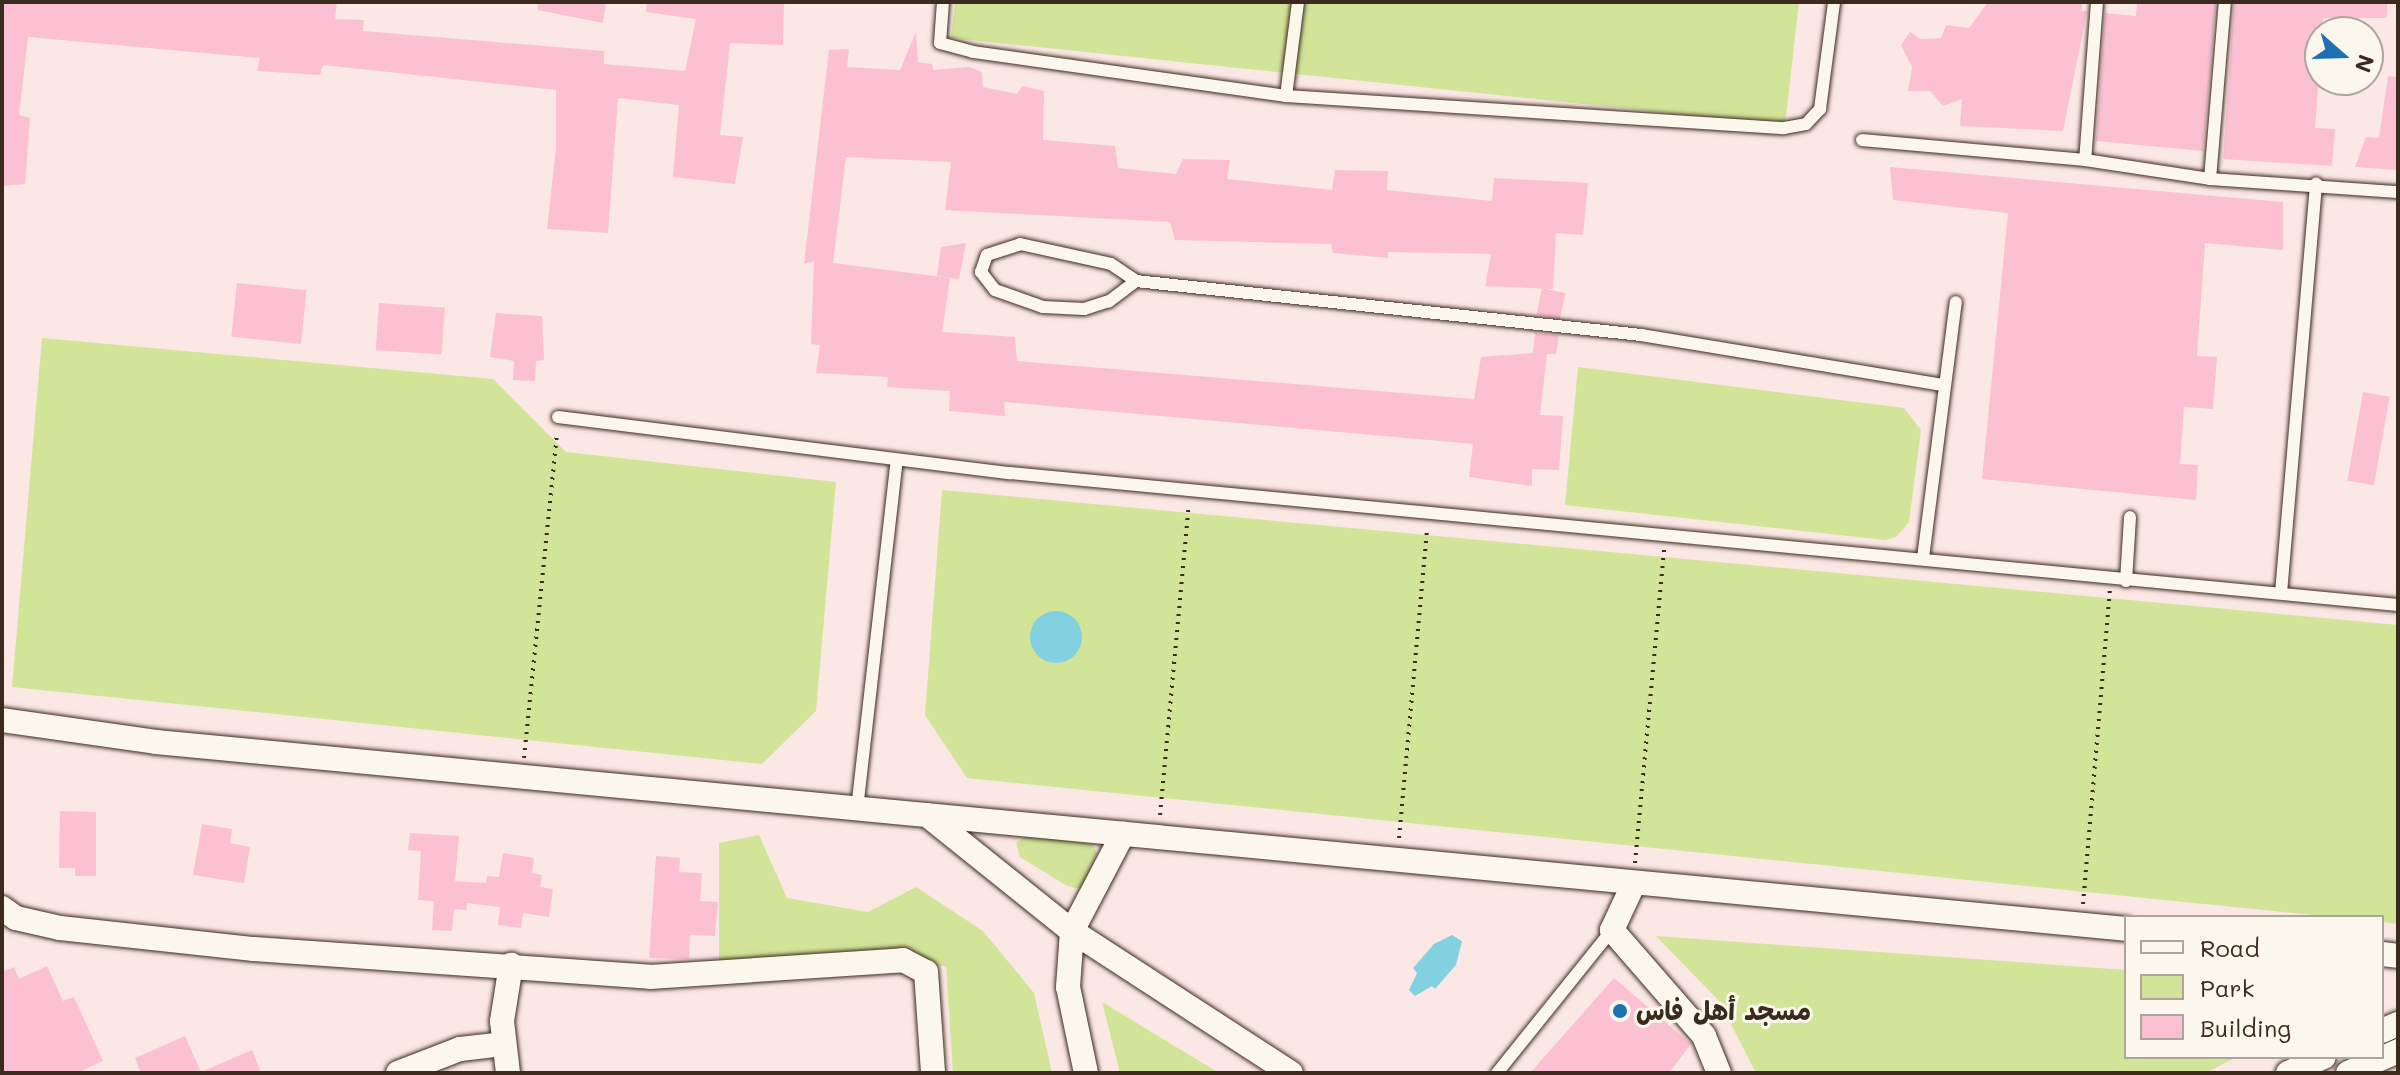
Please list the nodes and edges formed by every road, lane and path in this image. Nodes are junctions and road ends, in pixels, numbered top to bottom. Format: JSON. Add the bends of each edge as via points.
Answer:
{"nodes":[{"id":1,"x":943,"y":2,"type":"edge"},
{"id":2,"x":1298,"y":2,"type":"edge"},
{"id":3,"x":1834,"y":2,"type":"edge"},
{"id":4,"x":2097,"y":2,"type":"edge"},
{"id":5,"x":2225,"y":2,"type":"edge"},
{"id":6,"x":1286,"y":96,"type":"junction"},
{"id":7,"x":1862,"y":140,"type":"dead end"},
{"id":8,"x":2085,"y":160,"type":"junction"},
{"id":9,"x":2210,"y":179,"type":"junction"},
{"id":10,"x":2316,"y":183,"type":"junction"},
{"id":11,"x":2398,"y":192,"type":"edge"},
{"id":12,"x":1136,"y":281,"type":"junction"},
{"id":13,"x":1956,"y":302,"type":"dead end"},
{"id":14,"x":1943,"y":385,"type":"junction"},
{"id":15,"x":558,"y":417,"type":"joint"},
{"id":16,"x":897,"y":460,"type":"junction"},
{"id":17,"x":1190,"y":492,"type":"junction"},
{"id":18,"x":1429,"y":513,"type":"junction"},
{"id":19,"x":2130,"y":517,"type":"dead end"},
{"id":20,"x":1665,"y":534,"type":"junction"},
{"id":21,"x":1923,"y":558,"type":"junction"},
{"id":22,"x":2110,"y":580,"type":"junction"},
{"id":23,"x":2126,"y":581,"type":"junction"},
{"id":24,"x":2281,"y":593,"type":"junction"},
{"id":25,"x":2398,"y":605,"type":"edge"},
{"id":26,"x":2,"y":720,"type":"edge"},
{"id":27,"x":522,"y":776,"type":"junction"},
{"id":28,"x":857,"y":809,"type":"junction"},
{"id":29,"x":927,"y":815,"type":"junction"},
{"id":30,"x":1123,"y":834,"type":"junction"},
{"id":31,"x":1158,"y":837,"type":"junction"},
{"id":32,"x":1396,"y":860,"type":"junction"},
{"id":33,"x":1634,"y":883,"type":"junction"},
{"id":34,"x":2,"y":908,"type":"edge"},
{"id":35,"x":2082,"y":925,"type":"junction"},
{"id":36,"x":2124,"y":929,"type":"edge"},
{"id":37,"x":1612,"y":930,"type":"junction"},
{"id":38,"x":1072,"y":931,"type":"junction"},
{"id":39,"x":511,"y":965,"type":"junction"},
{"id":40,"x":503,"y":1044,"type":"junction"},
{"id":41,"x":2320,"y":1059,"type":"edge"},
{"id":42,"x":2380,"y":1059,"type":"edge"},
{"id":43,"x":398,"y":1073,"type":"edge"},
{"id":44,"x":508,"y":1073,"type":"edge"},
{"id":45,"x":933,"y":1073,"type":"edge"},
{"id":46,"x":1086,"y":1073,"type":"edge"},
{"id":47,"x":1291,"y":1073,"type":"edge"},
{"id":48,"x":1497,"y":1073,"type":"edge"},
{"id":49,"x":1719,"y":1073,"type":"edge"},
{"id":50,"x":2288,"y":1073,"type":"edge"},
{"id":51,"x":2348,"y":1073,"type":"edge"}],
"edges":[{"from":1,"to":6,"type":"lane","via":[[941,44]]},
{"from":2,"to":6,"type":"lane"},
{"from":3,"to":6,"type":"lane","via":[[1820,109],[1806,124],[1784,128]]},
{"from":4,"to":8,"type":"lane"},
{"from":5,"to":9,"type":"lane"},
{"from":7,"to":8,"type":"lane"},
{"from":8,"to":9,"type":"lane"},
{"from":9,"to":10,"type":"lane"},
{"from":10,"to":11,"type":"lane"},
{"from":10,"to":24,"type":"lane"},
{"from":12,"to":12,"type":"lane","via":[[1109,301],[1084,309],[1043,307],[995,290],[981,272],[987,255],[1020,244],[1111,264]]},
{"from":12,"to":14,"type":"lane","via":[[1641,335]]},
{"from":13,"to":14,"type":"lane"},
{"from":14,"to":21,"type":"lane"},
{"from":15,"to":16,"type":"lane"},
{"from":15,"to":27,"type":"path"},
{"from":16,"to":17,"type":"lane"},
{"from":16,"to":28,"type":"lane"},
{"from":17,"to":18,"type":"lane"},
{"from":17,"to":31,"type":"path"},
{"from":18,"to":20,"type":"lane"},
{"from":18,"to":32,"type":"path"},
{"from":19,"to":23,"type":"lane"},
{"from":20,"to":21,"type":"lane"},
{"from":20,"to":33,"type":"path"},
{"from":21,"to":22,"type":"lane"},
{"from":22,"to":23,"type":"lane"},
{"from":22,"to":35,"type":"path"},
{"from":23,"to":24,"type":"lane"},
{"from":24,"to":25,"type":"lane"},
{"from":26,"to":27,"type":"street","via":[[156,742]]},
{"from":27,"to":28,"type":"street"},
{"from":28,"to":29,"type":"street"},
{"from":29,"to":30,"type":"street"},
{"from":29,"to":38,"type":"street"},
{"from":30,"to":31,"type":"street"},
{"from":30,"to":38,"type":"street"},
{"from":31,"to":32,"type":"street"},
{"from":32,"to":33,"type":"street"},
{"from":33,"to":35,"type":"street"},
{"from":33,"to":37,"type":"street"},
{"from":34,"to":39,"type":"street","via":[[16,918],[60,928],[254,949]]},
{"from":35,"to":36,"type":"street"},
{"from":37,"to":48,"type":"lane"},
{"from":37,"to":49,"type":"street","via":[[1704,1036]]},
{"from":38,"to":46,"type":"street","via":[[1068,987]]},
{"from":38,"to":47,"type":"street"},
{"from":39,"to":40,"type":"street"},
{"from":39,"to":45,"type":"street","via":[[650,977],[881,959],[913,962],[926,972]]},
{"from":40,"to":43,"type":"street","via":[[460,1049]]},
{"from":40,"to":44,"type":"street"},
{"from":41,"to":50,"type":"street"},
{"from":42,"to":51,"type":"street"}]}
